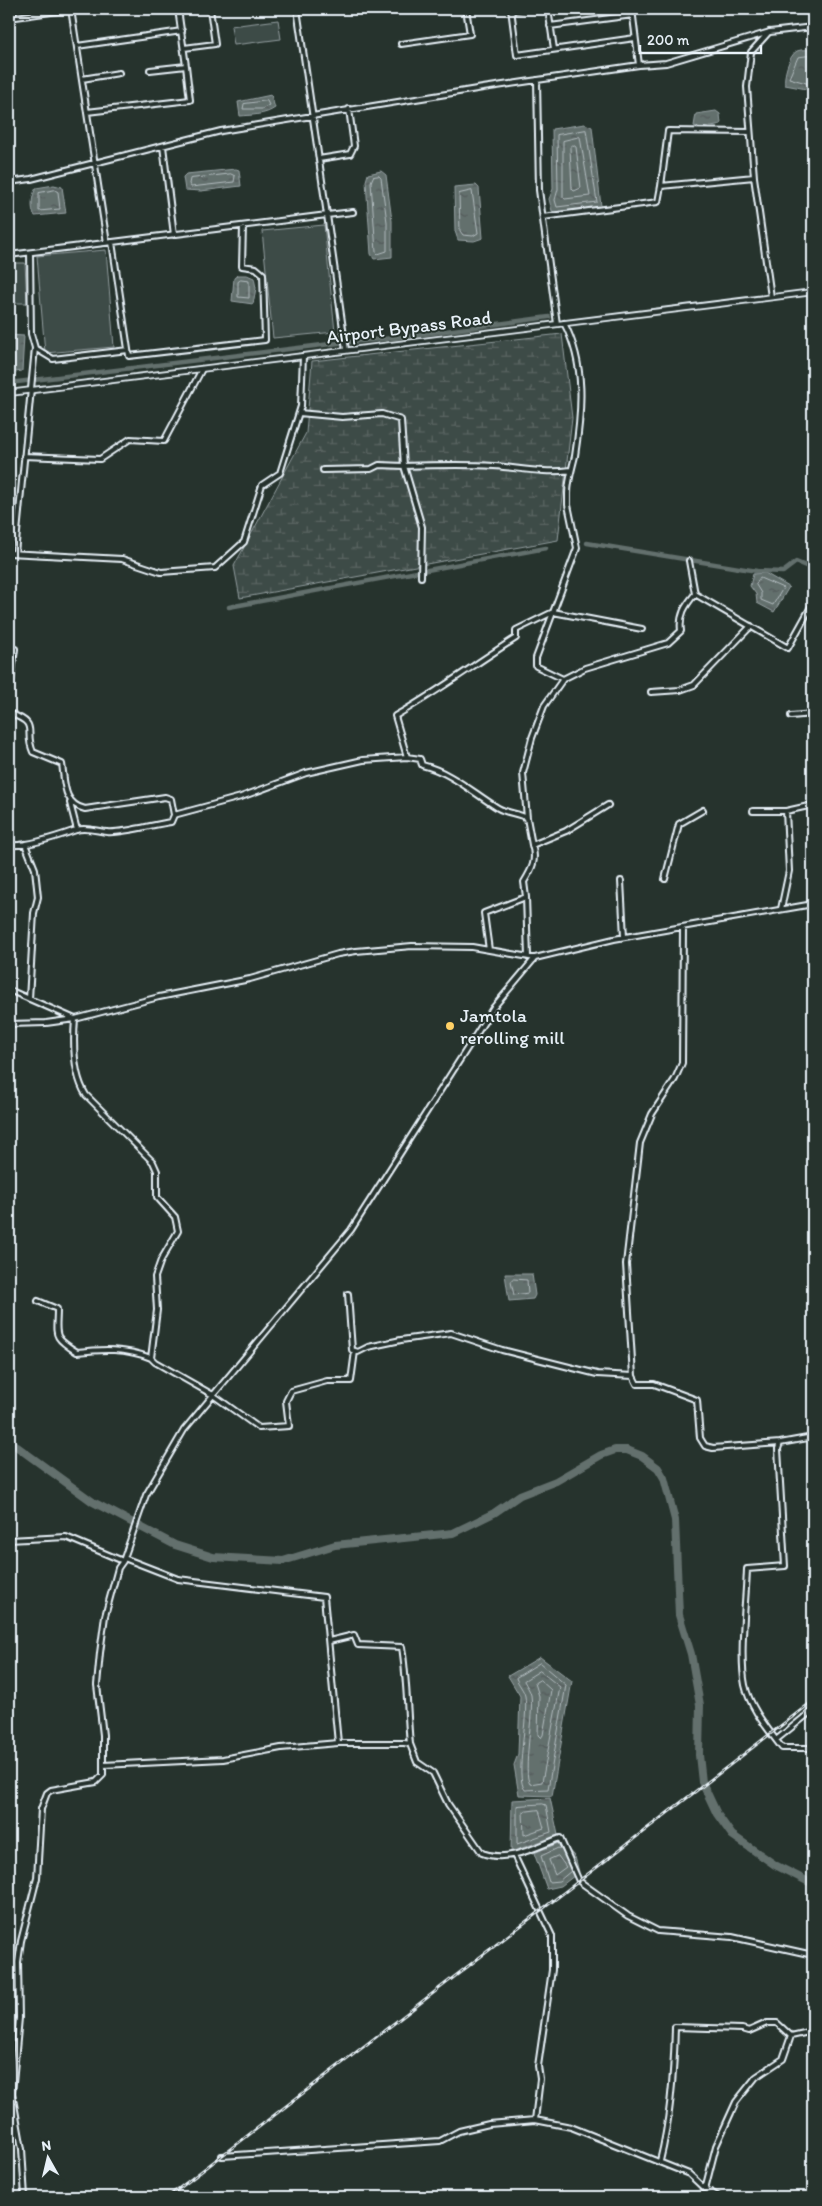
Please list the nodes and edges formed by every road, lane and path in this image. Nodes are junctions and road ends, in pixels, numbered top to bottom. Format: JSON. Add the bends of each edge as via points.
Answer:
{"nodes":[{"id":1,"x":72,"y":9,"type":"edge"},
{"id":2,"x":178,"y":9,"type":"edge"},
{"id":3,"x":210,"y":9,"type":"edge"},
{"id":4,"x":297,"y":9,"type":"edge"},
{"id":5,"x":466,"y":9,"type":"edge"},
{"id":6,"x":511,"y":9,"type":"edge"},
{"id":7,"x":522,"y":9,"type":"edge"},
{"id":8,"x":548,"y":9,"type":"edge"},
{"id":9,"x":632,"y":9,"type":"edge"},
{"id":10,"x":632,"y":15,"type":"junction"},
{"id":11,"x":9,"y":18,"type":"edge"},
{"id":12,"x":550,"y":26,"type":"junction"},
{"id":13,"x":813,"y":27,"type":"edge"},
{"id":14,"x":182,"y":30,"type":"junction"},
{"id":15,"x":770,"y":32,"type":"junction"},
{"id":16,"x":636,"y":38,"type":"junction"},
{"id":17,"x":401,"y":44,"type":"dead end"},
{"id":18,"x":77,"y":46,"type":"junction"},
{"id":19,"x":184,"y":48,"type":"junction"},
{"id":20,"x":554,"y":49,"type":"junction"},
{"id":21,"x":639,"y":65,"type":"junction"},
{"id":22,"x":186,"y":66,"type":"junction"},
{"id":23,"x":150,"y":70,"type":"dead end"},
{"id":24,"x":119,"y":73,"type":"dead end"},
{"id":25,"x":82,"y":79,"type":"junction"},
{"id":26,"x":537,"y":80,"type":"junction"},
{"id":27,"x":349,"y":109,"type":"junction"},
{"id":28,"x":87,"y":112,"type":"junction"},
{"id":29,"x":312,"y":114,"type":"junction"},
{"id":30,"x":750,"y":132,"type":"junction"},
{"id":31,"x":163,"y":146,"type":"junction"},
{"id":32,"x":319,"y":159,"type":"junction"},
{"id":33,"x":95,"y":163,"type":"junction"},
{"id":34,"x":754,"y":177,"type":"junction"},
{"id":35,"x":9,"y":182,"type":"edge"},
{"id":36,"x":661,"y":186,"type":"junction"},
{"id":37,"x":353,"y":212,"type":"dead end"},
{"id":38,"x":327,"y":216,"type":"junction"},
{"id":39,"x":543,"y":217,"type":"junction"},
{"id":40,"x":243,"y":226,"type":"junction"},
{"id":41,"x":174,"y":234,"type":"junction"},
{"id":42,"x":109,"y":243,"type":"junction"},
{"id":43,"x":30,"y":252,"type":"junction"},
{"id":44,"x":9,"y":255,"type":"edge"},
{"id":45,"x":813,"y":292,"type":"edge"},
{"id":46,"x":771,"y":297,"type":"junction"},
{"id":47,"x":564,"y":323,"type":"junction"},
{"id":48,"x":557,"y":324,"type":"junction"},
{"id":49,"x":35,"y":348,"type":"junction"},
{"id":50,"x":128,"y":350,"type":"junction"},
{"id":51,"x":346,"y":350,"type":"junction"},
{"id":52,"x":303,"y":356,"type":"junction"},
{"id":53,"x":202,"y":369,"type":"junction"},
{"id":54,"x":30,"y":391,"type":"junction"},
{"id":55,"x":9,"y":393,"type":"edge"},
{"id":56,"x":299,"y":413,"type":"junction"},
{"id":57,"x":24,"y":456,"type":"junction"},
{"id":58,"x":404,"y":466,"type":"junction"},
{"id":59,"x":323,"y":470,"type":"dead end"},
{"id":60,"x":571,"y":470,"type":"junction"},
{"id":61,"x":9,"y":553,"type":"edge"},
{"id":62,"x":15,"y":553,"type":"junction"},
{"id":63,"x":690,"y":561,"type":"dead end"},
{"id":64,"x":421,"y":577,"type":"dead end"},
{"id":65,"x":695,"y":594,"type":"junction"},
{"id":66,"x":813,"y":602,"type":"edge"},
{"id":67,"x":553,"y":612,"type":"junction"},
{"id":68,"x":808,"y":612,"type":"junction"},
{"id":69,"x":813,"y":614,"type":"edge"},
{"id":70,"x":751,"y":626,"type":"junction"},
{"id":71,"x":642,"y":629,"type":"dead end"},
{"id":72,"x":9,"y":648,"type":"edge"},
{"id":73,"x":563,"y":679,"type":"junction"},
{"id":74,"x":651,"y":692,"type":"dead end"},
{"id":75,"x":9,"y":697,"type":"edge"},
{"id":76,"x":9,"y":712,"type":"edge"},
{"id":77,"x":813,"y":714,"type":"edge"},
{"id":78,"x":791,"y":716,"type":"dead end"},
{"id":79,"x":408,"y":757,"type":"junction"},
{"id":80,"x":69,"y":801,"type":"junction"},
{"id":81,"x":608,"y":805,"type":"dead end"},
{"id":82,"x":813,"y":805,"type":"edge"},
{"id":83,"x":702,"y":810,"type":"dead end"},
{"id":84,"x":753,"y":811,"type":"dead end"},
{"id":85,"x":786,"y":811,"type":"junction"},
{"id":86,"x":174,"y":815,"type":"junction"},
{"id":87,"x":527,"y":818,"type":"junction"},
{"id":88,"x":77,"y":830,"type":"junction"},
{"id":89,"x":25,"y":844,"type":"junction"},
{"id":90,"x":9,"y":845,"type":"edge"},
{"id":91,"x":532,"y":845,"type":"junction"},
{"id":92,"x":665,"y":879,"type":"dead end"},
{"id":93,"x":621,"y":881,"type":"dead end"},
{"id":94,"x":526,"y":897,"type":"junction"},
{"id":95,"x":813,"y":904,"type":"edge"},
{"id":96,"x":781,"y":909,"type":"junction"},
{"id":97,"x":683,"y":926,"type":"junction"},
{"id":98,"x":624,"y":937,"type":"junction"},
{"id":99,"x":489,"y":950,"type":"junction"},
{"id":100,"x":528,"y":957,"type":"junction"},
{"id":101,"x":535,"y":958,"type":"junction"},
{"id":102,"x":9,"y":990,"type":"edge"},
{"id":103,"x":29,"y":999,"type":"junction"},
{"id":104,"x":76,"y":1019,"type":"junction"},
{"id":105,"x":9,"y":1024,"type":"edge"},
{"id":106,"x":348,"y":1294,"type":"dead end"},
{"id":107,"x":38,"y":1301,"type":"dead end"},
{"id":108,"x":355,"y":1351,"type":"junction"},
{"id":109,"x":151,"y":1358,"type":"junction"},
{"id":110,"x":633,"y":1376,"type":"junction"},
{"id":111,"x":213,"y":1395,"type":"junction"},
{"id":112,"x":813,"y":1437,"type":"edge"},
{"id":113,"x":780,"y":1444,"type":"junction"},
{"id":114,"x":9,"y":1540,"type":"edge"},
{"id":115,"x":124,"y":1560,"type":"junction"},
{"id":116,"x":329,"y":1641,"type":"junction"},
{"id":117,"x":813,"y":1710,"type":"edge"},
{"id":118,"x":776,"y":1740,"type":"junction"},
{"id":119,"x":338,"y":1744,"type":"junction"},
{"id":120,"x":410,"y":1744,"type":"junction"},
{"id":121,"x":813,"y":1748,"type":"edge"},
{"id":122,"x":103,"y":1765,"type":"junction"},
{"id":123,"x":514,"y":1855,"type":"junction"},
{"id":124,"x":813,"y":1955,"type":"edge"},
{"id":125,"x":813,"y":2031,"type":"edge"},
{"id":126,"x":790,"y":2036,"type":"junction"},
{"id":127,"x":535,"y":2120,"type":"junction"},
{"id":128,"x":222,"y":2156,"type":"dead end"},
{"id":129,"x":660,"y":2161,"type":"junction"},
{"id":130,"x":705,"y":2189,"type":"junction"},
{"id":131,"x":25,"y":2197,"type":"edge"},
{"id":132,"x":719,"y":2197,"type":"edge"}],
"edges":[{"from":1,"to":11,"type":"street"},
{"from":1,"to":18,"type":"street"},
{"from":2,"to":14,"type":"street"},
{"from":3,"to":19,"type":"street","via":[[215,44]]},
{"from":4,"to":29,"type":"street"},
{"from":5,"to":17,"type":"street","via":[[470,34]]},
{"from":6,"to":7,"type":"street"},
{"from":6,"to":20,"type":"street","via":[[517,56]]},
{"from":8,"to":12,"type":"street"},
{"from":9,"to":10,"type":"street"},
{"from":10,"to":12,"type":"street"},
{"from":10,"to":16,"type":"street"},
{"from":12,"to":20,"type":"street"},
{"from":13,"to":15,"type":"street"},
{"from":14,"to":18,"type":"street"},
{"from":14,"to":19,"type":"street"},
{"from":15,"to":21,"type":"street","via":[[666,63]]},
{"from":15,"to":30,"type":"street","via":[[751,52],[747,86]]},
{"from":16,"to":20,"type":"street"},
{"from":16,"to":21,"type":"street"},
{"from":18,"to":25,"type":"street"},
{"from":19,"to":22,"type":"street"},
{"from":21,"to":26,"type":"street"},
{"from":22,"to":23,"type":"street"},
{"from":22,"to":28,"type":"street","via":[[190,100]]},
{"from":24,"to":25,"type":"street"},
{"from":25,"to":28,"type":"street"},
{"from":26,"to":27,"type":"street"},
{"from":26,"to":39,"type":"street","via":[[539,190]]},
{"from":27,"to":29,"type":"street"},
{"from":27,"to":32,"type":"street","via":[[354,146],[350,154]]},
{"from":28,"to":33,"type":"street"},
{"from":29,"to":31,"type":"street"},
{"from":29,"to":32,"type":"street"},
{"from":30,"to":34,"type":"street"},
{"from":30,"to":36,"type":"street","via":[[668,131]]},
{"from":31,"to":33,"type":"street"},
{"from":31,"to":41,"type":"street"},
{"from":32,"to":38,"type":"street"},
{"from":33,"to":35,"type":"street"},
{"from":33,"to":42,"type":"street"},
{"from":34,"to":36,"type":"street"},
{"from":34,"to":46,"type":"street"},
{"from":36,"to":39,"type":"street","via":[[658,202]]},
{"from":37,"to":38,"type":"street"},
{"from":38,"to":40,"type":"street"},
{"from":38,"to":51,"type":"street"},
{"from":39,"to":48,"type":"street"},
{"from":40,"to":41,"type":"street"},
{"from":40,"to":50,"type":"street","via":[[242,266],[256,268],[263,274],[265,340],[128,356]]},
{"from":41,"to":42,"type":"street"},
{"from":42,"to":43,"type":"street"},
{"from":42,"to":50,"type":"street"},
{"from":43,"to":44,"type":"street"},
{"from":43,"to":49,"type":"street","via":[[31,334]]},
{"from":45,"to":46,"type":"street","name":"Airport Bypass Road"},
{"from":46,"to":47,"type":"street","name":"Airport Bypass Road"},
{"from":47,"to":48,"type":"street","name":"Airport Bypass Road"},
{"from":47,"to":60,"type":"street","via":[[576,353],[582,406]]},
{"from":48,"to":51,"type":"street","name":"Airport Bypass Road"},
{"from":49,"to":50,"type":"street","via":[[53,359]]},
{"from":49,"to":54,"type":"street"},
{"from":51,"to":52,"type":"street","name":"Airport Bypass Road"},
{"from":52,"to":53,"type":"street","name":"Airport Bypass Road"},
{"from":52,"to":56,"type":"street"},
{"from":53,"to":54,"type":"street","name":"Airport Bypass Road"},
{"from":53,"to":57,"type":"street","via":[[164,441],[130,439],[100,459]]},
{"from":54,"to":55,"type":"street","name":"Airport Bypass Road"},
{"from":54,"to":57,"type":"street"},
{"from":56,"to":58,"type":"street","via":[[342,417],[382,414],[401,420]]},
{"from":56,"to":62,"type":"street","via":[[280,473],[262,485],[244,542],[215,568],[161,572],[122,559]]},
{"from":57,"to":62,"type":"street"},
{"from":58,"to":59,"type":"street"},
{"from":58,"to":60,"type":"street","via":[[480,465],[551,473]]},
{"from":58,"to":64,"type":"street","via":[[422,527]]},
{"from":60,"to":67,"type":"street","via":[[568,505],[577,548]]},
{"from":61,"to":62,"type":"street"},
{"from":63,"to":65,"type":"street"},
{"from":65,"to":70,"type":"street"},
{"from":65,"to":73,"type":"street","via":[[680,620],[681,631],[668,643],[585,668]]},
{"from":66,"to":68,"type":"street"},
{"from":67,"to":71,"type":"street"},
{"from":67,"to":73,"type":"street","via":[[536,666]]},
{"from":67,"to":79,"type":"street","via":[[516,630],[516,638],[442,689],[395,716]]},
{"from":68,"to":69,"type":"street"},
{"from":68,"to":70,"type":"street","via":[[788,648]]},
{"from":70,"to":74,"type":"street","via":[[694,685],[680,690]]},
{"from":72,"to":75,"type":"street","via":[[15,648]]},
{"from":73,"to":87,"type":"street","via":[[544,706],[532,738],[523,774]]},
{"from":76,"to":80,"type":"street","via":[[25,719],[30,726],[33,752],[62,764]]},
{"from":77,"to":78,"type":"street"},
{"from":79,"to":86,"type":"street","via":[[363,760],[306,773],[241,797]]},
{"from":79,"to":87,"type":"street","via":[[420,759],[422,765],[462,782],[500,809]]},
{"from":80,"to":86,"type":"street","via":[[85,808],[165,797],[171,799]]},
{"from":80,"to":88,"type":"street"},
{"from":81,"to":91,"type":"street","via":[[566,831]]},
{"from":82,"to":85,"type":"street"},
{"from":83,"to":92,"type":"street","via":[[679,824]]},
{"from":84,"to":85,"type":"street"},
{"from":85,"to":96,"type":"street","via":[[789,871]]},
{"from":86,"to":88,"type":"street","via":[[172,822],[135,828],[106,832]]},
{"from":87,"to":91,"type":"street"},
{"from":88,"to":89,"type":"street"},
{"from":89,"to":90,"type":"street"},
{"from":89,"to":103,"type":"street","via":[[35,869],[38,897],[34,913]]},
{"from":91,"to":94,"type":"street","via":[[535,854],[524,882]]},
{"from":93,"to":98,"type":"street"},
{"from":94,"to":99,"type":"street","via":[[484,913]]},
{"from":94,"to":100,"type":"street"},
{"from":95,"to":96,"type":"street"},
{"from":96,"to":97,"type":"street"},
{"from":97,"to":98,"type":"street"},
{"from":97,"to":110,"type":"street","via":[[682,1063],[652,1114],[640,1143],[634,1187],[626,1264]]},
{"from":98,"to":101,"type":"street"},
{"from":99,"to":100,"type":"street"},
{"from":99,"to":104,"type":"street","via":[[412,946],[338,954],[250,979],[159,997]]},
{"from":100,"to":101,"type":"street"},
{"from":101,"to":111,"type":"street","via":[[493,1008],[351,1230]]},
{"from":102,"to":103,"type":"street"},
{"from":103,"to":104,"type":"street"},
{"from":104,"to":105,"type":"street"},
{"from":104,"to":109,"type":"street","via":[[75,1050],[82,1088],[153,1162],[157,1171],[157,1197],[177,1223],[176,1236],[155,1277],[158,1310]]},
{"from":106,"to":108,"type":"street","via":[[352,1350]]},
{"from":107,"to":109,"type":"street","via":[[57,1309],[55,1324],[58,1338],[77,1352],[133,1351]]},
{"from":108,"to":110,"type":"street","via":[[452,1333],[502,1350],[597,1374]]},
{"from":108,"to":111,"type":"street","via":[[351,1381],[327,1381],[291,1390],[286,1401],[289,1424],[286,1427],[259,1428]]},
{"from":109,"to":111,"type":"street"},
{"from":110,"to":113,"type":"street","via":[[637,1384],[654,1384],[697,1400],[700,1438],[705,1446]]},
{"from":111,"to":115,"type":"street","via":[[184,1430],[146,1495]]},
{"from":112,"to":113,"type":"street"},
{"from":113,"to":118,"type":"street","via":[[784,1566],[747,1569],[744,1655],[745,1686],[762,1722]]},
{"from":114,"to":115,"type":"street","via":[[66,1537]]},
{"from":115,"to":116,"type":"street","via":[[178,1580],[324,1597]]},
{"from":115,"to":122,"type":"street","via":[[118,1568],[105,1616],[100,1653],[97,1685]]},
{"from":116,"to":119,"type":"street"},
{"from":116,"to":120,"type":"street","via":[[354,1635],[358,1645],[402,1647]]},
{"from":117,"to":118,"type":"street"},
{"from":118,"to":121,"type":"street","via":[[782,1748]]},
{"from":119,"to":120,"type":"street"},
{"from":119,"to":122,"type":"street","via":[[281,1748],[223,1759]]},
{"from":120,"to":123,"type":"street","via":[[417,1762],[433,1773],[448,1804],[477,1848],[489,1855]]},
{"from":122,"to":131,"type":"street","via":[[100,1780],[51,1790],[41,1809],[37,1878],[19,1950],[19,2018],[12,2078]]},
{"from":123,"to":124,"type":"street","via":[[560,1838],[580,1882],[628,1916],[658,1931],[732,1937]]},
{"from":123,"to":127,"type":"street","via":[[552,1936],[552,1970],[538,2066],[540,2079]]},
{"from":125,"to":126,"type":"street"},
{"from":126,"to":129,"type":"street","via":[[777,2023],[767,2023],[749,2031],[675,2027],[669,2113]]},
{"from":126,"to":130,"type":"street","via":[[784,2059],[756,2078],[736,2102],[716,2146]]},
{"from":127,"to":128,"type":"street","via":[[489,2124],[459,2131],[440,2141]]},
{"from":127,"to":129,"type":"street","via":[[571,2127]]},
{"from":129,"to":130,"type":"street","via":[[689,2174]]},
{"from":130,"to":132,"type":"street"}]}
